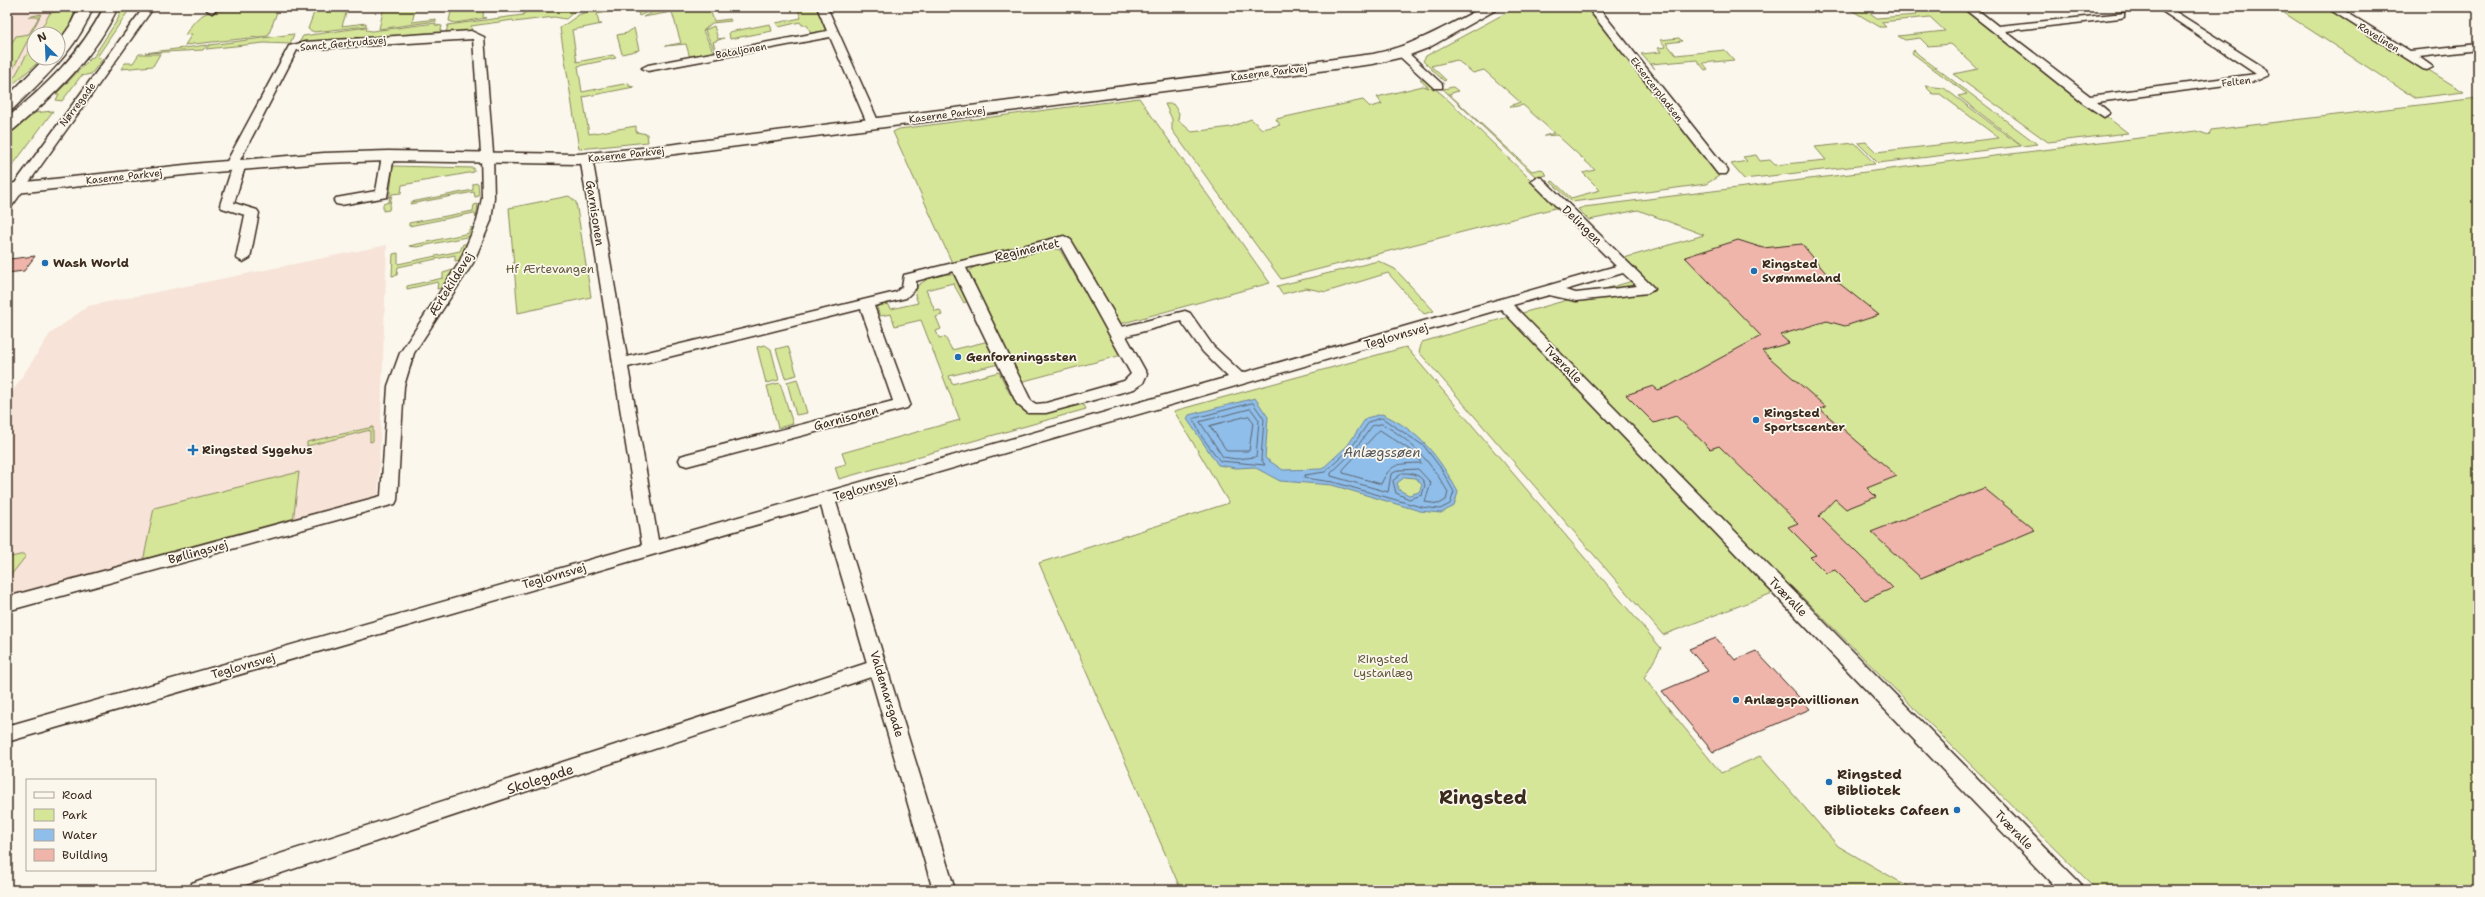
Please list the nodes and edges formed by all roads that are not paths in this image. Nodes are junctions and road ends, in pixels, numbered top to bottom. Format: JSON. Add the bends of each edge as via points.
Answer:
{"nodes":[{"id":1,"x":86,"y":7,"type":"edge"},
{"id":2,"x":111,"y":7,"type":"edge"},
{"id":3,"x":149,"y":7,"type":"edge"},
{"id":4,"x":822,"y":7,"type":"edge"},
{"id":5,"x":1494,"y":7,"type":"edge"},
{"id":6,"x":1592,"y":7,"type":"edge"},
{"id":7,"x":1967,"y":7,"type":"edge"},
{"id":8,"x":2161,"y":7,"type":"edge"},
{"id":9,"x":2331,"y":7,"type":"edge"},
{"id":10,"x":2120,"y":15,"type":"dead end"},
{"id":11,"x":1996,"y":29,"type":"junction"},
{"id":12,"x":834,"y":33,"type":"junction"},
{"id":13,"x":478,"y":37,"type":"joint"},
{"id":14,"x":66,"y":44,"type":"edge"},
{"id":15,"x":2478,"y":47,"type":"edge"},
{"id":16,"x":1402,"y":53,"type":"junction"},
{"id":17,"x":2408,"y":55,"type":"junction"},
{"id":18,"x":46,"y":66,"type":"edge"},
{"id":19,"x":648,"y":68,"type":"dead end"},
{"id":20,"x":2427,"y":68,"type":"dead end"},
{"id":21,"x":1438,"y":86,"type":"dead end"},
{"id":22,"x":2087,"y":100,"type":"junction"},
{"id":23,"x":7,"y":106,"type":"edge"},
{"id":24,"x":2104,"y":113,"type":"dead end"},
{"id":25,"x":873,"y":123,"type":"junction"},
{"id":26,"x":7,"y":126,"type":"edge"},
{"id":27,"x":388,"y":156,"type":"junction"},
{"id":28,"x":487,"y":158,"type":"junction"},
{"id":29,"x":589,"y":158,"type":"junction"},
{"id":30,"x":235,"y":164,"type":"junction"},
{"id":31,"x":1722,"y":171,"type":"dead end"},
{"id":32,"x":1537,"y":181,"type":"dead end"},
{"id":33,"x":12,"y":188,"type":"edge"},
{"id":34,"x":341,"y":201,"type":"dead end"},
{"id":35,"x":7,"y":203,"type":"edge"},
{"id":36,"x":242,"y":258,"type":"dead end"},
{"id":37,"x":958,"y":266,"type":"junction"},
{"id":38,"x":1626,"y":268,"type":"junction"},
{"id":39,"x":1552,"y":291,"type":"junction"},
{"id":40,"x":866,"y":304,"type":"junction"},
{"id":41,"x":1504,"y":304,"type":"junction"},
{"id":42,"x":1118,"y":333,"type":"junction"},
{"id":43,"x":620,"y":364,"type":"junction"},
{"id":44,"x":1240,"y":380,"type":"junction"},
{"id":45,"x":1088,"y":397,"type":"junction"},
{"id":46,"x":1101,"y":420,"type":"junction"},
{"id":47,"x":687,"y":460,"type":"dead end"},
{"id":48,"x":827,"y":499,"type":"junction"},
{"id":49,"x":389,"y":500,"type":"joint"},
{"id":50,"x":651,"y":548,"type":"junction"},
{"id":51,"x":7,"y":604,"type":"edge"},
{"id":52,"x":879,"y":667,"type":"junction"},
{"id":53,"x":7,"y":734,"type":"edge"},
{"id":54,"x":200,"y":890,"type":"edge"},
{"id":55,"x":944,"y":890,"type":"edge"},
{"id":56,"x":2072,"y":890,"type":"edge"}],
"edges":[{"from":1,"to":14,"type":"street","via":[[83,17]]},
{"from":2,"to":26,"type":"street","via":[[87,52],[41,99]]},
{"from":3,"to":33,"type":"street","name":"Nørregade"},
{"from":4,"to":12,"type":"street"},
{"from":5,"to":16,"type":"street","name":"Kaserne Parkvej"},
{"from":6,"to":31,"type":"street","name":"Eksercerpladsen"},
{"from":7,"to":11,"type":"street"},
{"from":8,"to":22,"type":"street","name":"Felten","via":[[2259,69],[2263,75]]},
{"from":9,"to":17,"type":"street","name":"Ravelinen"},
{"from":10,"to":11,"type":"street"},
{"from":11,"to":22,"type":"street"},
{"from":12,"to":19,"type":"street","name":"Bataljonen"},
{"from":12,"to":25,"type":"street"},
{"from":13,"to":28,"type":"street","name":"Ærtekildevej"},
{"from":13,"to":30,"type":"street","name":"Sanct Gertrudsvej","via":[[472,34],[305,45],[293,48]]},
{"from":15,"to":17,"type":"street","name":"Ravelinen"},
{"from":16,"to":21,"type":"street"},
{"from":16,"to":25,"type":"street","name":"Kaserne Parkvej"},
{"from":17,"to":20,"type":"street","name":"Ravelinen"},
{"from":18,"to":23,"type":"street"},
{"from":22,"to":24,"type":"street"},
{"from":25,"to":29,"type":"street","name":"Kaserne Parkvej"},
{"from":27,"to":28,"type":"street","name":"Kaserne Parkvej"},
{"from":27,"to":30,"type":"street","name":"Kaserne Parkvej"},
{"from":27,"to":34,"type":"street","via":[[382,194]]},
{"from":28,"to":29,"type":"street","name":"Kaserne Parkvej"},
{"from":28,"to":49,"type":"street","name":"Ærtekildevej","via":[[488,198],[484,221],[473,250],[407,353],[396,386]]},
{"from":29,"to":43,"type":"street","name":"Garnisonen","via":[[587,164]]},
{"from":30,"to":33,"type":"street","name":"Kaserne Parkvej"},
{"from":30,"to":36,"type":"street","via":[[227,205],[252,213]]},
{"from":32,"to":38,"type":"street","name":"Delingen"},
{"from":33,"to":35,"type":"street","name":"Nørregade"},
{"from":37,"to":40,"type":"street","name":"Regimentet","via":[[909,278],[909,288],[901,295]]},
{"from":37,"to":42,"type":"street","name":"Regimentet","via":[[1064,240]]},
{"from":37,"to":45,"type":"street","via":[[1025,404],[1038,409]]},
{"from":38,"to":39,"type":"street","name":"Teglovnsvej"},
{"from":38,"to":39,"type":"street","name":"Teglovnsvej","via":[[1648,289],[1576,297]]},
{"from":39,"to":41,"type":"street","name":"Teglovnsvej"},
{"from":40,"to":43,"type":"street"},
{"from":40,"to":47,"type":"street","name":"Garnisonen","via":[[902,404]]},
{"from":41,"to":44,"type":"street","name":"Teglovnsvej"},
{"from":41,"to":56,"type":"street","name":"Tværalle"},
{"from":42,"to":44,"type":"street","via":[[1185,316],[1208,349]]},
{"from":42,"to":45,"type":"street","via":[[1138,371],[1138,379],[1129,385]]},
{"from":43,"to":50,"type":"street","name":"Garnisonen"},
{"from":44,"to":46,"type":"street","name":"Teglovnsvej"},
{"from":45,"to":46,"type":"street"},
{"from":46,"to":48,"type":"street","name":"Teglovnsvej"},
{"from":48,"to":50,"type":"street","name":"Teglovnsvej"},
{"from":48,"to":52,"type":"street","name":"Valdemarsgade"},
{"from":49,"to":51,"type":"street","name":"Bøllingsvej"},
{"from":50,"to":53,"type":"street","name":"Teglovnsvej"},
{"from":52,"to":54,"type":"street","name":"Skolegade"},
{"from":52,"to":55,"type":"street","name":"Valdemarsgade"}]}
